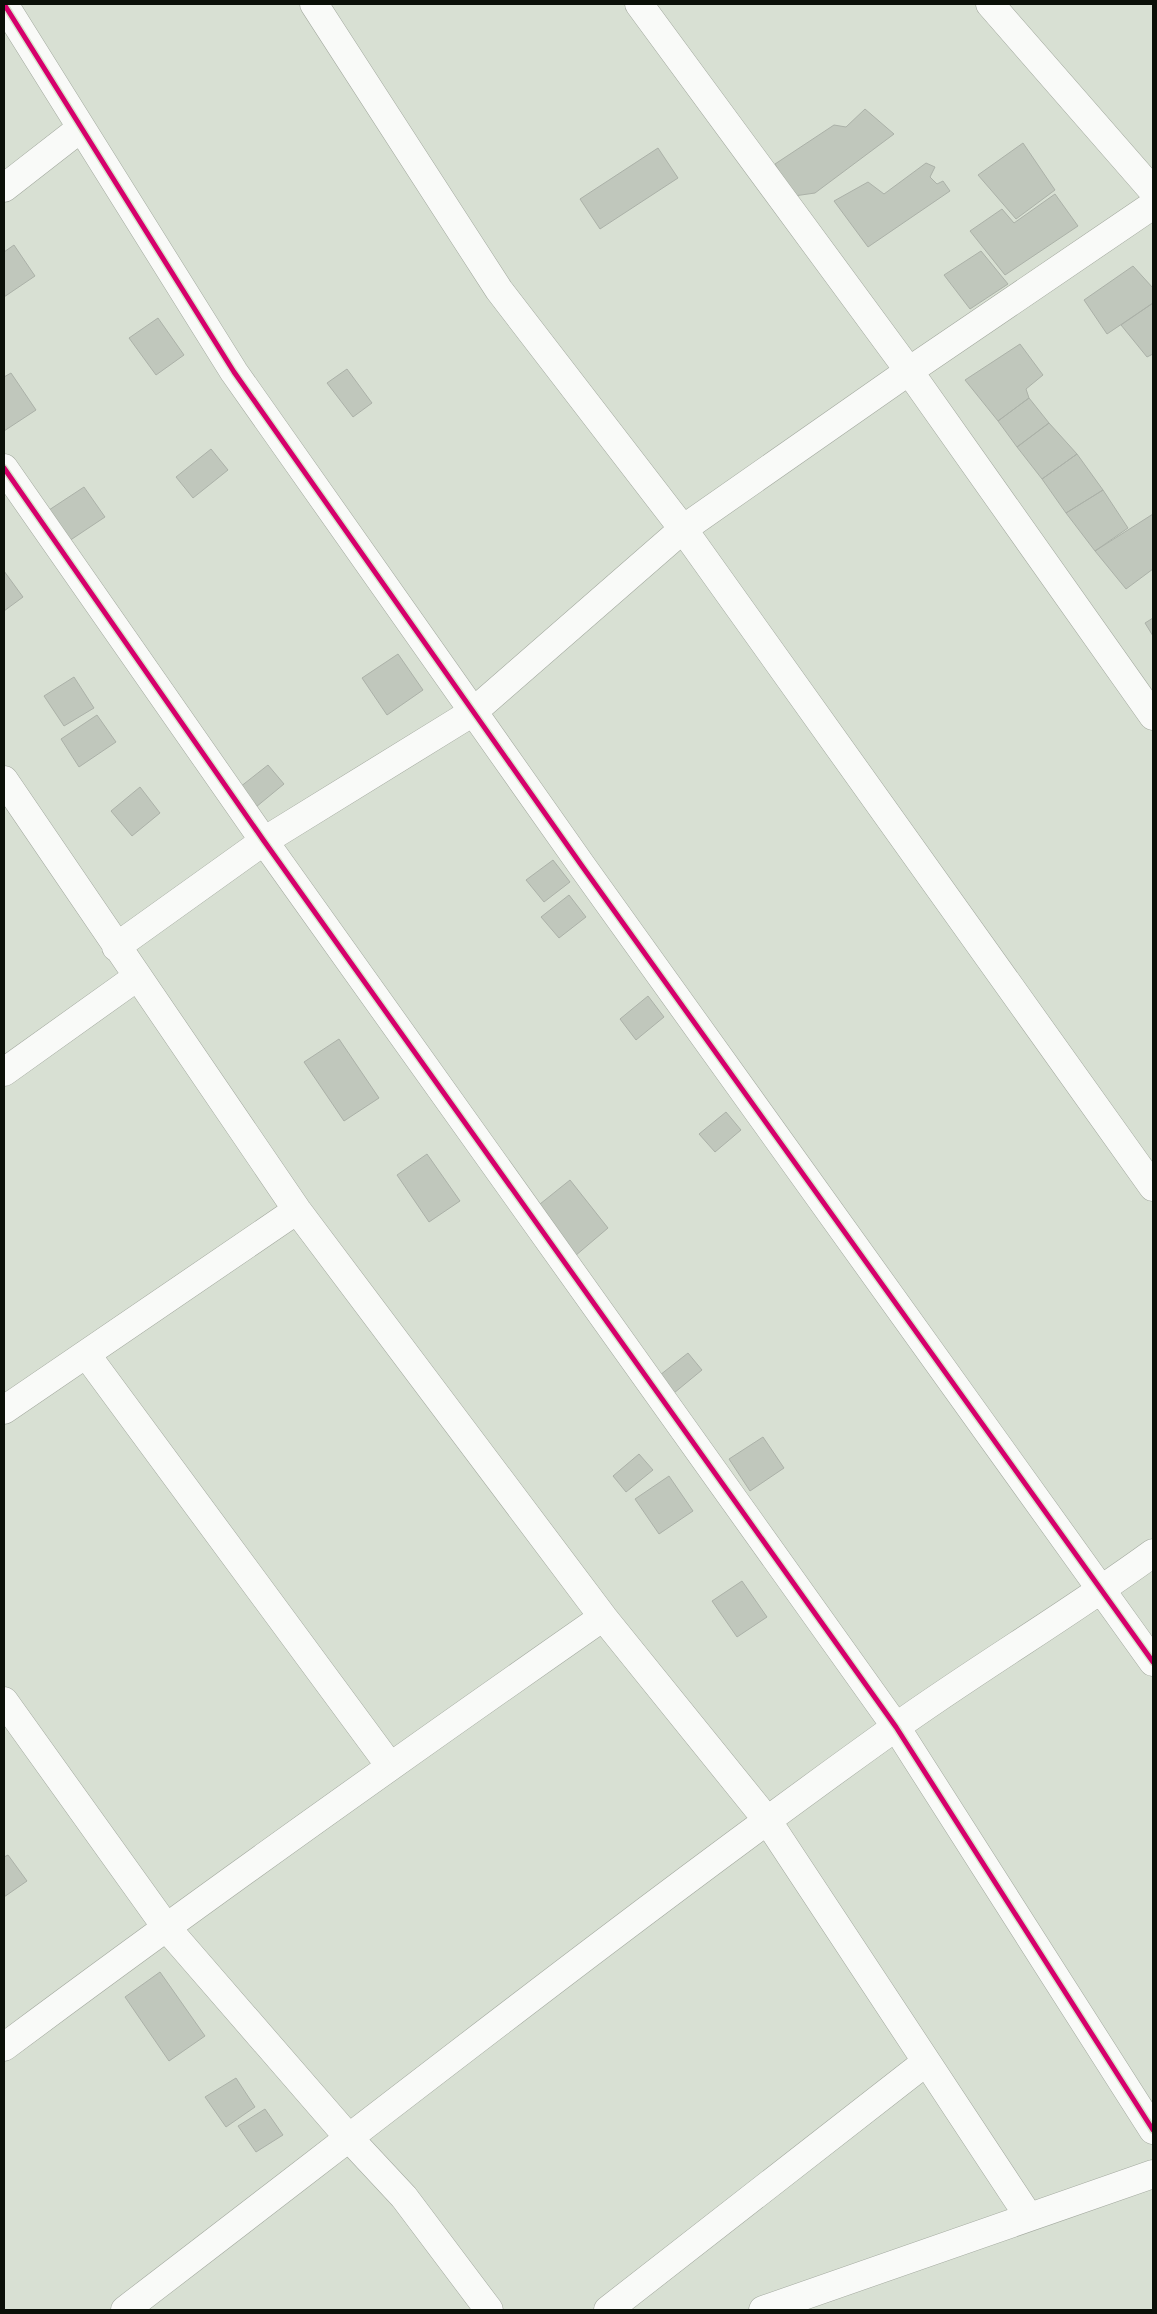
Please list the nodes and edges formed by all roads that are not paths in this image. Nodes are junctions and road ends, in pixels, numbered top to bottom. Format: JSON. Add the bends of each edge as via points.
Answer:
{"nodes":[{"id":1,"x":4,"y":4,"type":"edge"},
{"id":2,"x":314,"y":4,"type":"edge"},
{"id":3,"x":639,"y":4,"type":"edge"},
{"id":4,"x":990,"y":4,"type":"edge"},
{"id":5,"x":81,"y":128,"type":"junction"},
{"id":6,"x":4,"y":188,"type":"edge"},
{"id":7,"x":1153,"y":191,"type":"edge"},
{"id":8,"x":1153,"y":205,"type":"edge"},
{"id":9,"x":909,"y":371,"type":"junction"},
{"id":10,"x":4,"y":468,"type":"edge"},
{"id":11,"x":682,"y":529,"type":"junction"},
{"id":12,"x":473,"y":712,"type":"junction"},
{"id":13,"x":1153,"y":716,"type":"edge"},
{"id":14,"x":4,"y":780,"type":"edge"},
{"id":15,"x":264,"y":841,"type":"junction"},
{"id":16,"x":116,"y":947,"type":"junction"},
{"id":17,"x":137,"y":977,"type":"junction"},
{"id":18,"x":4,"y":1072,"type":"edge"},
{"id":19,"x":1153,"y":1187,"type":"edge"},
{"id":20,"x":297,"y":1210,"type":"junction"},
{"id":21,"x":86,"y":1354,"type":"junction"},
{"id":22,"x":4,"y":1410,"type":"edge"},
{"id":23,"x":1153,"y":1553,"type":"edge"},
{"id":24,"x":1103,"y":1590,"type":"junction"},
{"id":25,"x":603,"y":1617,"type":"junction"},
{"id":26,"x":1153,"y":1662,"type":"edge"},
{"id":27,"x":4,"y":1703,"type":"edge"},
{"id":28,"x":896,"y":1727,"type":"junction"},
{"id":29,"x":390,"y":1766,"type":"junction"},
{"id":30,"x":767,"y":1820,"type":"junction"},
{"id":31,"x":166,"y":1927,"type":"junction"},
{"id":32,"x":4,"y":2048,"type":"edge"},
{"id":33,"x":926,"y":2062,"type":"junction"},
{"id":34,"x":1153,"y":2130,"type":"edge"},
{"id":35,"x":349,"y":2138,"type":"junction"},
{"id":36,"x":1153,"y":2174,"type":"edge"},
{"id":37,"x":1028,"y":2217,"type":"junction"},
{"id":38,"x":126,"y":2310,"type":"edge"},
{"id":39,"x":489,"y":2310,"type":"edge"},
{"id":40,"x":608,"y":2310,"type":"edge"},
{"id":41,"x":763,"y":2310,"type":"edge"}],
"edges":[{"from":1,"to":5,"type":"street"},
{"from":2,"to":11,"type":"street","via":[[499,290]]},
{"from":3,"to":9,"type":"street"},
{"from":4,"to":7,"type":"street"},
{"from":5,"to":6,"type":"street"},
{"from":5,"to":12,"type":"street","via":[[234,372]]},
{"from":8,"to":9,"type":"street"},
{"from":9,"to":11,"type":"street"},
{"from":9,"to":13,"type":"street"},
{"from":10,"to":15,"type":"street"},
{"from":11,"to":12,"type":"street"},
{"from":11,"to":19,"type":"street"},
{"from":12,"to":15,"type":"street"},
{"from":12,"to":24,"type":"street"},
{"from":14,"to":16,"type":"street"},
{"from":15,"to":16,"type":"street"},
{"from":15,"to":28,"type":"street"},
{"from":16,"to":17,"type":"street"},
{"from":17,"to":18,"type":"street"},
{"from":17,"to":20,"type":"street"},
{"from":20,"to":21,"type":"street"},
{"from":20,"to":25,"type":"street"},
{"from":21,"to":22,"type":"street"},
{"from":21,"to":29,"type":"street"},
{"from":23,"to":24,"type":"street"},
{"from":24,"to":26,"type":"street"},
{"from":24,"to":28,"type":"street"},
{"from":25,"to":29,"type":"street"},
{"from":25,"to":30,"type":"street"},
{"from":27,"to":31,"type":"street"},
{"from":28,"to":30,"type":"street"},
{"from":28,"to":34,"type":"street"},
{"from":29,"to":31,"type":"street"},
{"from":30,"to":33,"type":"street"},
{"from":30,"to":35,"type":"street"},
{"from":31,"to":32,"type":"street"},
{"from":31,"to":35,"type":"street"},
{"from":33,"to":37,"type":"street"},
{"from":33,"to":40,"type":"street"},
{"from":35,"to":38,"type":"street"},
{"from":35,"to":39,"type":"street","via":[[404,2197]]},
{"from":36,"to":37,"type":"street"},
{"from":37,"to":41,"type":"street"}]}
